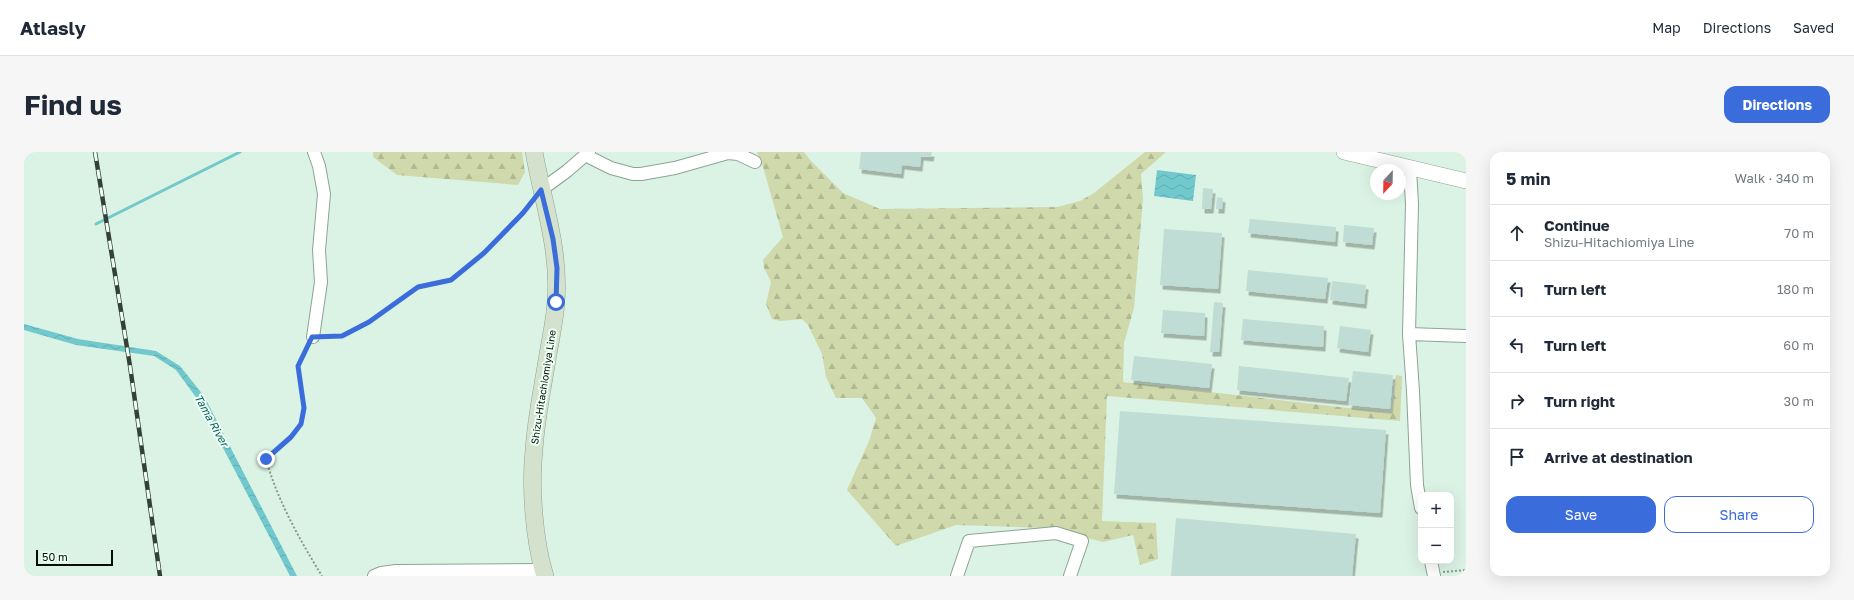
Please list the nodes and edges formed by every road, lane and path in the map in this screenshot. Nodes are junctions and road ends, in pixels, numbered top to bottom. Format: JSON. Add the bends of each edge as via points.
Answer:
{"nodes":[{"id":1,"x":314,"y":152,"type":"edge"},
{"id":2,"x":534,"y":152,"type":"edge"},
{"id":3,"x":1344,"y":152,"type":"edge"},
{"id":4,"x":587,"y":154,"type":"edge"},
{"id":5,"x":755,"y":162,"type":"dead end"},
{"id":6,"x":1410,"y":169,"type":"junction"},
{"id":7,"x":1466,"y":181,"type":"edge"},
{"id":8,"x":541,"y":190,"type":"junction"},
{"id":9,"x":1409,"y":334,"type":"junction"},
{"id":10,"x":1466,"y":336,"type":"edge"},
{"id":11,"x":312,"y":337,"type":"junction"},
{"id":12,"x":1418,"y":492,"type":"edge"},
{"id":13,"x":1433,"y":570,"type":"edge"},
{"id":14,"x":1466,"y":570,"type":"edge"},
{"id":15,"x":544,"y":573,"type":"edge"},
{"id":16,"x":322,"y":576,"type":"edge"},
{"id":17,"x":374,"y":576,"type":"edge"},
{"id":18,"x":957,"y":576,"type":"edge"},
{"id":19,"x":1070,"y":576,"type":"edge"}],
"edges":[{"from":1,"to":11,"type":"street","via":[[324,194],[318,250],[321,282]]},
{"from":2,"to":8,"type":"main road","name":"Shizu-Hitachiomiya Line"},
{"from":3,"to":6,"type":"street"},
{"from":4,"to":5,"type":"street","via":[[611,168],[633,174],[675,168],[728,153],[738,154]]},
{"from":4,"to":8,"type":"street"},
{"from":6,"to":7,"type":"street"},
{"from":6,"to":9,"type":"street","via":[[1412,204]]},
{"from":8,"to":11,"type":"path","via":[[523,213],[484,253],[451,280],[418,287],[369,322],[342,336]]},
{"from":8,"to":15,"type":"main road","name":"Shizu-Hitachiomiya Line","via":[[557,268],[556,302],[534,451],[533,495]]},
{"from":9,"to":10,"type":"street"},
{"from":9,"to":12,"type":"street"},
{"from":11,"to":16,"type":"path","via":[[298,366],[304,408],[301,424],[291,437],[266,459],[271,479],[302,543]]},
{"from":13,"to":14,"type":"path"},
{"from":15,"to":17,"type":"street","via":[[396,571]]},
{"from":18,"to":19,"type":"street","via":[[969,542],[1056,533],[1082,541]]}]}
